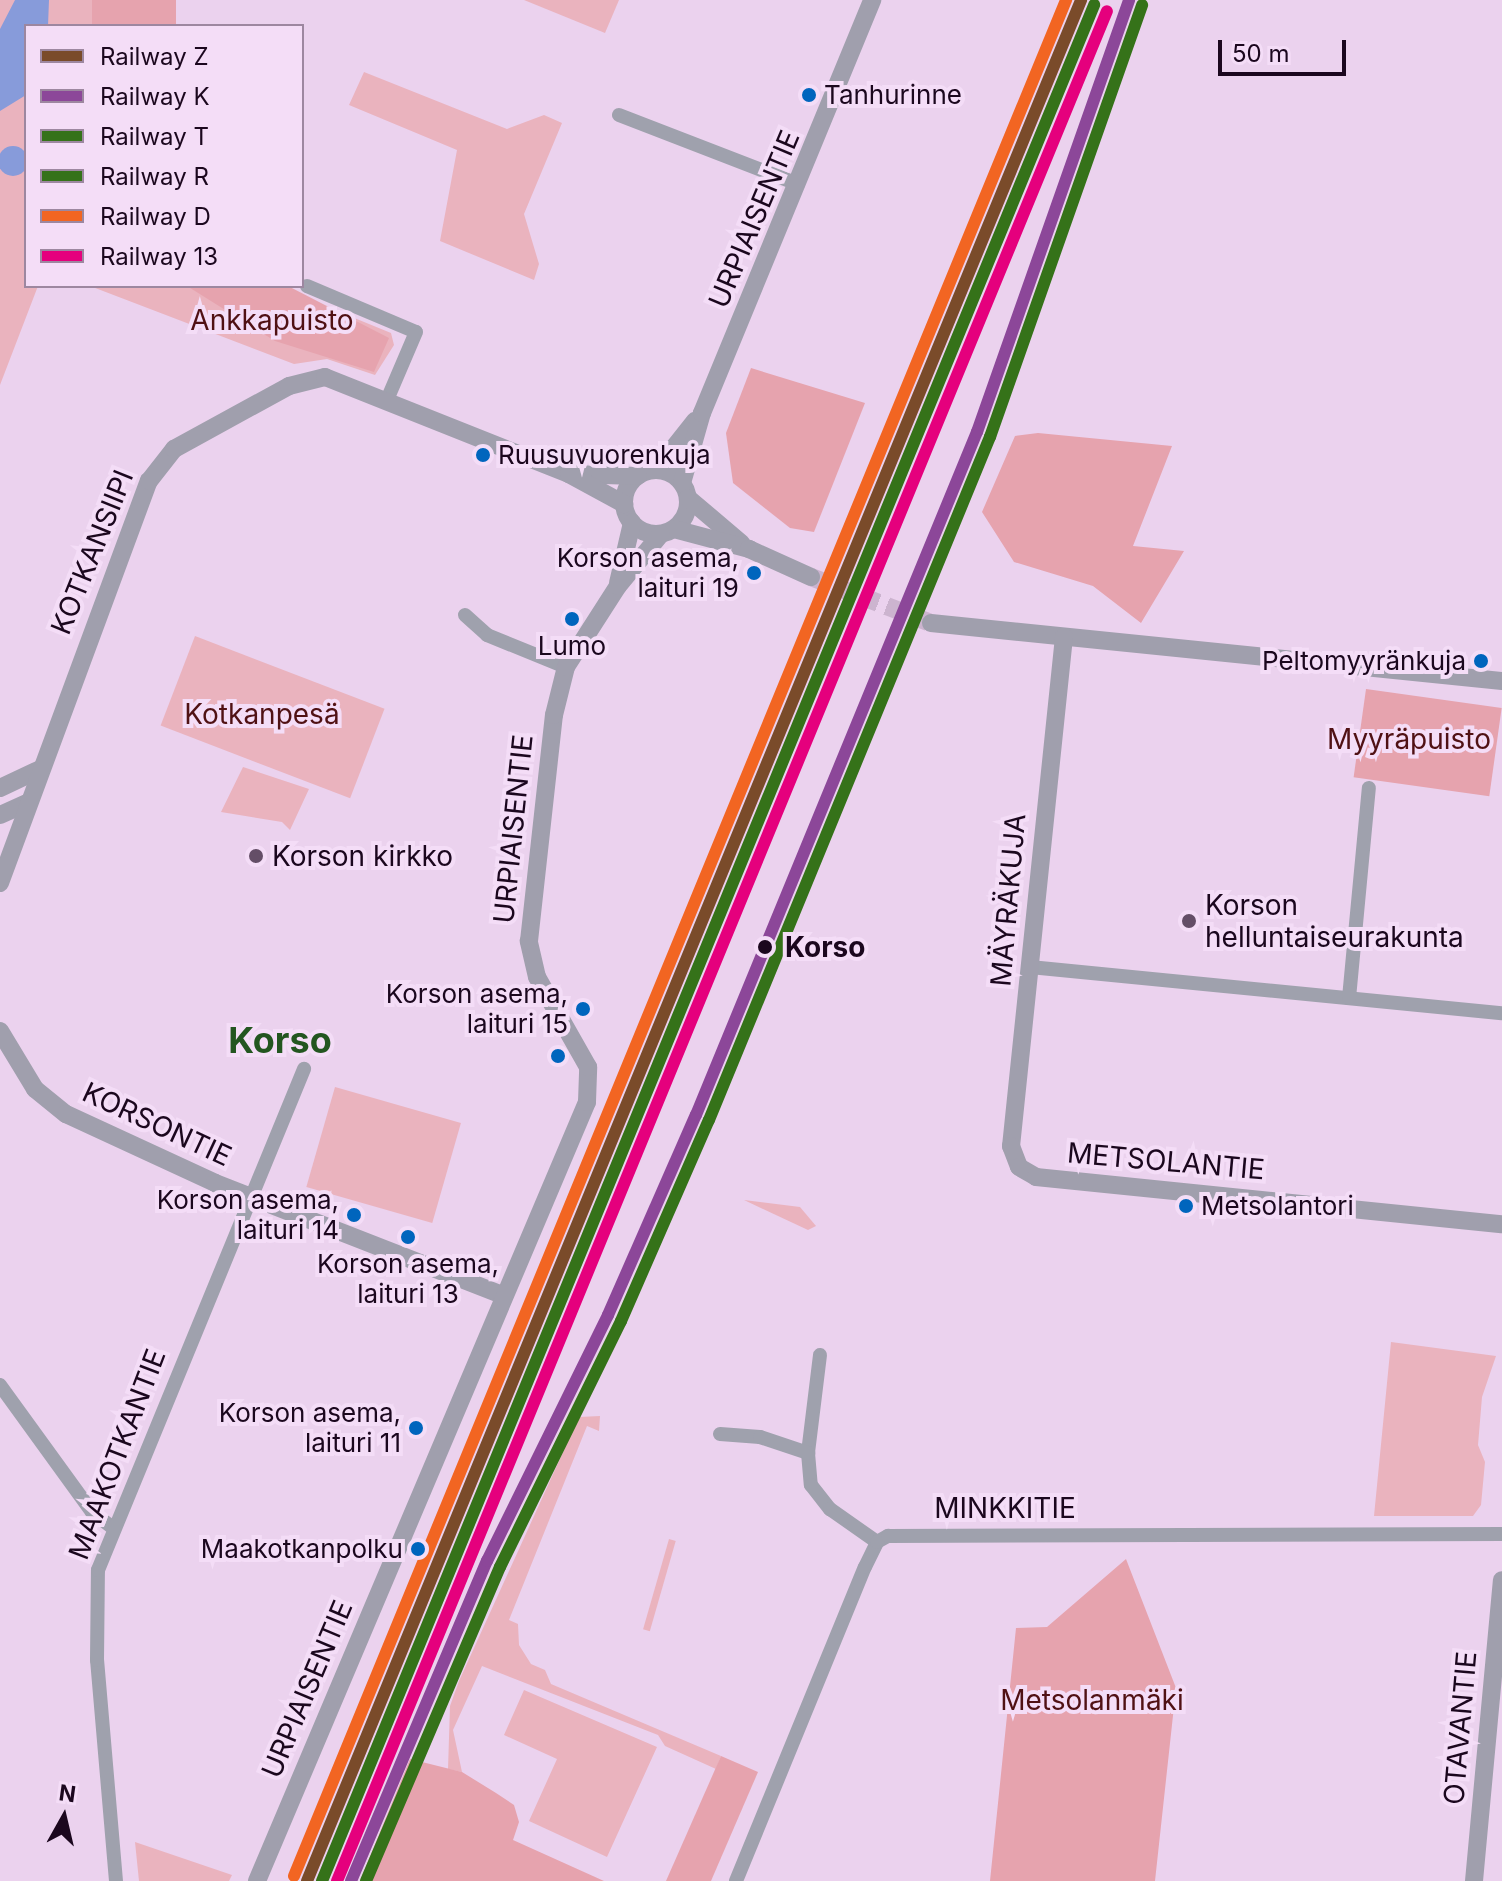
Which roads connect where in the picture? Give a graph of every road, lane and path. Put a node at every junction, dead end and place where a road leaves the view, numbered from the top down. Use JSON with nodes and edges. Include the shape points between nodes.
{"nodes":[{"id":1,"x":872,"y":0,"type":"edge"},
{"id":2,"x":619,"y":115,"type":"dead end"},
{"id":3,"x":798,"y":184,"type":"junction"},
{"id":4,"x":307,"y":286,"type":"dead end"},
{"id":5,"x":387,"y":400,"type":"junction"},
{"id":6,"x":702,"y":413,"type":"junction"},
{"id":7,"x":647,"y":473,"type":"junction"},
{"id":8,"x":569,"y":474,"type":"junction"},
{"id":9,"x":685,"y":491,"type":"junction"},
{"id":10,"x":624,"y":504,"type":"junction"},
{"id":11,"x":632,"y":523,"type":"junction"},
{"id":12,"x":668,"y":531,"type":"junction"},
{"id":13,"x":749,"y":549,"type":"junction"},
{"id":14,"x":811,"y":577,"type":"tunnel mouth"},
{"id":15,"x":618,"y":586,"type":"junction"},
{"id":16,"x":465,"y":615,"type":"dead end"},
{"id":17,"x":931,"y":623,"type":"tunnel mouth"},
{"id":18,"x":1064,"y":637,"type":"junction"},
{"id":19,"x":566,"y":667,"type":"junction"},
{"id":20,"x":1502,"y":681,"type":"edge"},
{"id":21,"x":38,"y":770,"type":"junction"},
{"id":22,"x":0,"y":788,"type":"edge"},
{"id":23,"x":1369,"y":788,"type":"dead end"},
{"id":24,"x":27,"y":803,"type":"junction"},
{"id":25,"x":0,"y":815,"type":"edge"},
{"id":26,"x":0,"y":883,"type":"edge"},
{"id":27,"x":1030,"y":967,"type":"junction"},
{"id":28,"x":1349,"y":998,"type":"junction"},
{"id":29,"x":1502,"y":1013,"type":"edge"},
{"id":30,"x":0,"y":1031,"type":"edge"},
{"id":31,"x":304,"y":1069,"type":"dead end"},
{"id":32,"x":1019,"y":1167,"type":"joint"},
{"id":33,"x":248,"y":1196,"type":"junction"},
{"id":34,"x":1502,"y":1224,"type":"edge"},
{"id":35,"x":502,"y":1295,"type":"junction"},
{"id":36,"x":820,"y":1355,"type":"dead end"},
{"id":37,"x":0,"y":1385,"type":"edge"},
{"id":38,"x":720,"y":1434,"type":"dead end"},
{"id":39,"x":808,"y":1453,"type":"junction"},
{"id":40,"x":112,"y":1527,"type":"junction"},
{"id":41,"x":1502,"y":1534,"type":"edge"},
{"id":42,"x":877,"y":1542,"type":"junction"},
{"id":43,"x":1502,"y":1580,"type":"edge"},
{"id":44,"x":256,"y":1880,"type":"edge"},
{"id":45,"x":116,"y":1881,"type":"edge"},
{"id":46,"x":736,"y":1881,"type":"edge"},
{"id":47,"x":1474,"y":1881,"type":"edge"}],
"edges":[{"from":1,"to":3,"type":"main road","name":"URPIAISENTIE"},
{"from":2,"to":3,"type":"street"},
{"from":3,"to":6,"type":"main road","name":"URPIAISENTIE"},
{"from":4,"to":5,"type":"street","via":[[416,332]]},
{"from":5,"to":8,"type":"main road","name":"KOTKANSIIPI"},
{"from":5,"to":21,"type":"main road","name":"KOTKANSIIPI","via":[[314,377],[158,463]]},
{"from":6,"to":7,"type":"main road","name":"URPIAISENTIE"},
{"from":6,"to":9,"type":"main road","name":"URPIAISENTIE"},
{"from":7,"to":8,"type":"main road","name":"KOTKANSIIPI"},
{"from":7,"to":9,"type":"main road"},
{"from":7,"to":10,"type":"main road","name":"URPIAISENTIE"},
{"from":8,"to":10,"type":"main road","name":"KOTKANSIIPI"},
{"from":9,"to":12,"type":"main road","name":"URPIAISENTIE"},
{"from":9,"to":13,"type":"main road"},
{"from":10,"to":11,"type":"main road"},
{"from":11,"to":12,"type":"main road"},
{"from":11,"to":15,"type":"main road","name":"URPIAISENTIE"},
{"from":12,"to":13,"type":"main road"},
{"from":12,"to":15,"type":"main road","name":"URPIAISENTIE"},
{"from":13,"to":14,"type":"main road"},
{"from":15,"to":19,"type":"main road","name":"URPIAISENTIE"},
{"from":16,"to":19,"type":"street","via":[[487,635]]},
{"from":17,"to":18,"type":"main road"},
{"from":18,"to":20,"type":"main road"},
{"from":18,"to":27,"type":"main road","name":"MÄYRÄKUJA"},
{"from":19,"to":35,"type":"main road","name":"URPIAISENTIE","via":[[552,730],[529,941],[537,977],[583,1054],[590,1084],[581,1121]]},
{"from":21,"to":22,"type":"main road"},
{"from":21,"to":24,"type":"main road","name":"KOTKANSIIPI"},
{"from":23,"to":28,"type":"street"},
{"from":24,"to":25,"type":"main road"},
{"from":24,"to":26,"type":"main road","name":"KOTKANSIIPI"},
{"from":27,"to":28,"type":"street"},
{"from":27,"to":32,"type":"main road","name":"MÄYRÄKUJA","via":[[1011,1146]]},
{"from":28,"to":29,"type":"street"},
{"from":30,"to":33,"type":"main road","name":"KORSONTIE","via":[[28,1080],[66,1114]]},
{"from":31,"to":33,"type":"street","name":"MAAKOTKANTIE"},
{"from":32,"to":34,"type":"main road","name":"METSOLANTIE","via":[[1036,1177]]},
{"from":33,"to":35,"type":"main road","name":"KORSONTIE"},
{"from":33,"to":40,"type":"street","name":"MAAKOTKANTIE"},
{"from":35,"to":44,"type":"main road","name":"URPIAISENTIE"},
{"from":36,"to":39,"type":"street"},
{"from":37,"to":40,"type":"street","via":[[84,1502]]},
{"from":38,"to":39,"type":"street","via":[[760,1437]]},
{"from":39,"to":42,"type":"street","via":[[811,1485],[830,1509]]},
{"from":40,"to":45,"type":"street","name":"MAAKOTKANTIE","via":[[95,1585]]},
{"from":41,"to":42,"type":"street","name":"MINKKITIE","via":[[901,1534]]},
{"from":42,"to":46,"type":"street"},
{"from":43,"to":47,"type":"main road","name":"OTAVANTIE"}]}
